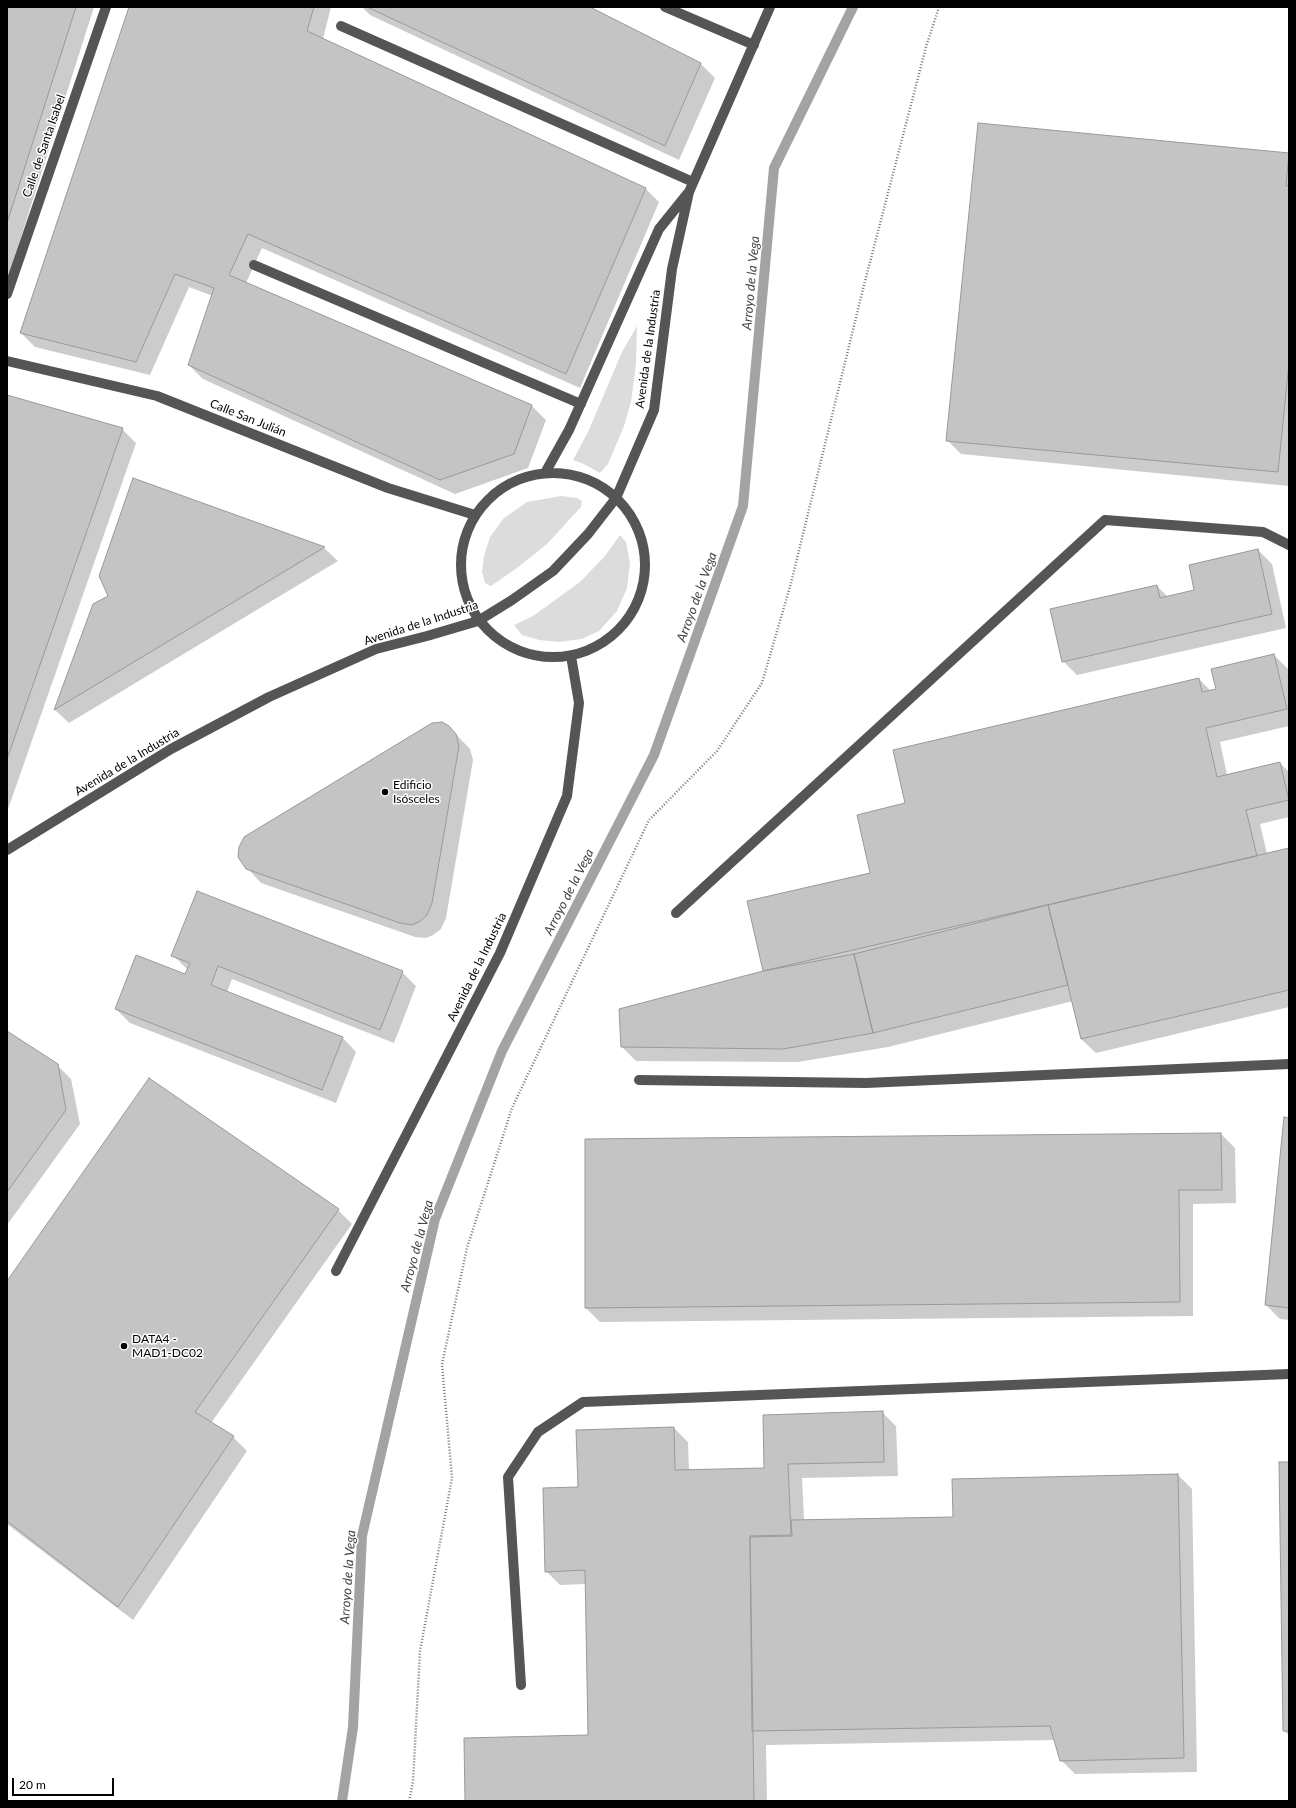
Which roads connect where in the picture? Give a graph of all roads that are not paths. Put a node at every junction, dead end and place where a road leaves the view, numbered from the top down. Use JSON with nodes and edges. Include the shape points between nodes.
{"nodes":[{"id":1,"x":106,"y":7,"type":"edge"},
{"id":2,"x":664,"y":7,"type":"edge"},
{"id":3,"x":770,"y":7,"type":"edge"},
{"id":4,"x":341,"y":26,"type":"dead end"},
{"id":5,"x":754,"y":45,"type":"junction"},
{"id":6,"x":691,"y":187,"type":"junction"},
{"id":7,"x":254,"y":265,"type":"dead end"},
{"id":8,"x":7,"y":294,"type":"edge"},
{"id":9,"x":7,"y":361,"type":"edge"},
{"id":10,"x":581,"y":404,"type":"junction"},
{"id":11,"x":545,"y":473,"type":"junction"},
{"id":12,"x":616,"y":498,"type":"junction"},
{"id":13,"x":475,"y":515,"type":"junction"},
{"id":14,"x":1289,"y":545,"type":"edge"},
{"id":15,"x":478,"y":621,"type":"junction"},
{"id":16,"x":571,"y":656,"type":"junction"},
{"id":17,"x":7,"y":850,"type":"edge"},
{"id":18,"x":676,"y":913,"type":"dead end"},
{"id":19,"x":1289,"y":1064,"type":"edge"},
{"id":20,"x":639,"y":1080,"type":"dead end"},
{"id":21,"x":336,"y":1271,"type":"dead end"},
{"id":22,"x":1289,"y":1374,"type":"edge"},
{"id":23,"x":521,"y":1685,"type":"dead end"}],
"edges":[{"from":1,"to":8,"type":"street","name":"Calle de Santa Isabel"},
{"from":2,"to":5,"type":"street"},
{"from":3,"to":5,"type":"street","name":"Avenida de la Industria"},
{"from":4,"to":6,"type":"street"},
{"from":5,"to":6,"type":"street","name":"Avenida de la Industria"},
{"from":6,"to":10,"type":"street","via":[[659,229]]},
{"from":6,"to":12,"type":"street","name":"Avenida de la Industria","via":[[672,269],[654,410]]},
{"from":7,"to":10,"type":"street"},
{"from":9,"to":13,"type":"street","name":"Calle San Julián","via":[[157,396],[388,488]]},
{"from":10,"to":11,"type":"street"},
{"from":11,"to":12,"type":"street","via":[[571,474],[595,483]]},
{"from":11,"to":13,"type":"street","via":[[518,480],[494,494]]},
{"from":12,"to":15,"type":"street","name":"Avenida de la Industria","via":[[588,534],[552,571]]},
{"from":12,"to":16,"type":"street","via":[[634,521],[644,548],[645,577],[636,604],[621,628],[598,646]]},
{"from":13,"to":15,"type":"street","via":[[463,540],[460,568],[465,596]]},
{"from":14,"to":18,"type":"street","via":[[1264,532],[1105,520]]},
{"from":15,"to":16,"type":"street","via":[[496,640],[519,652],[545,658]]},
{"from":15,"to":17,"type":"street","name":"Avenida de la Industria","via":[[376,649],[269,697],[171,749]]},
{"from":16,"to":21,"type":"street","name":"Avenida de la Industria","via":[[579,703],[567,796],[500,953]]},
{"from":19,"to":20,"type":"street","via":[[866,1083]]},
{"from":22,"to":23,"type":"street","via":[[583,1402],[538,1432],[508,1477]]}]}
